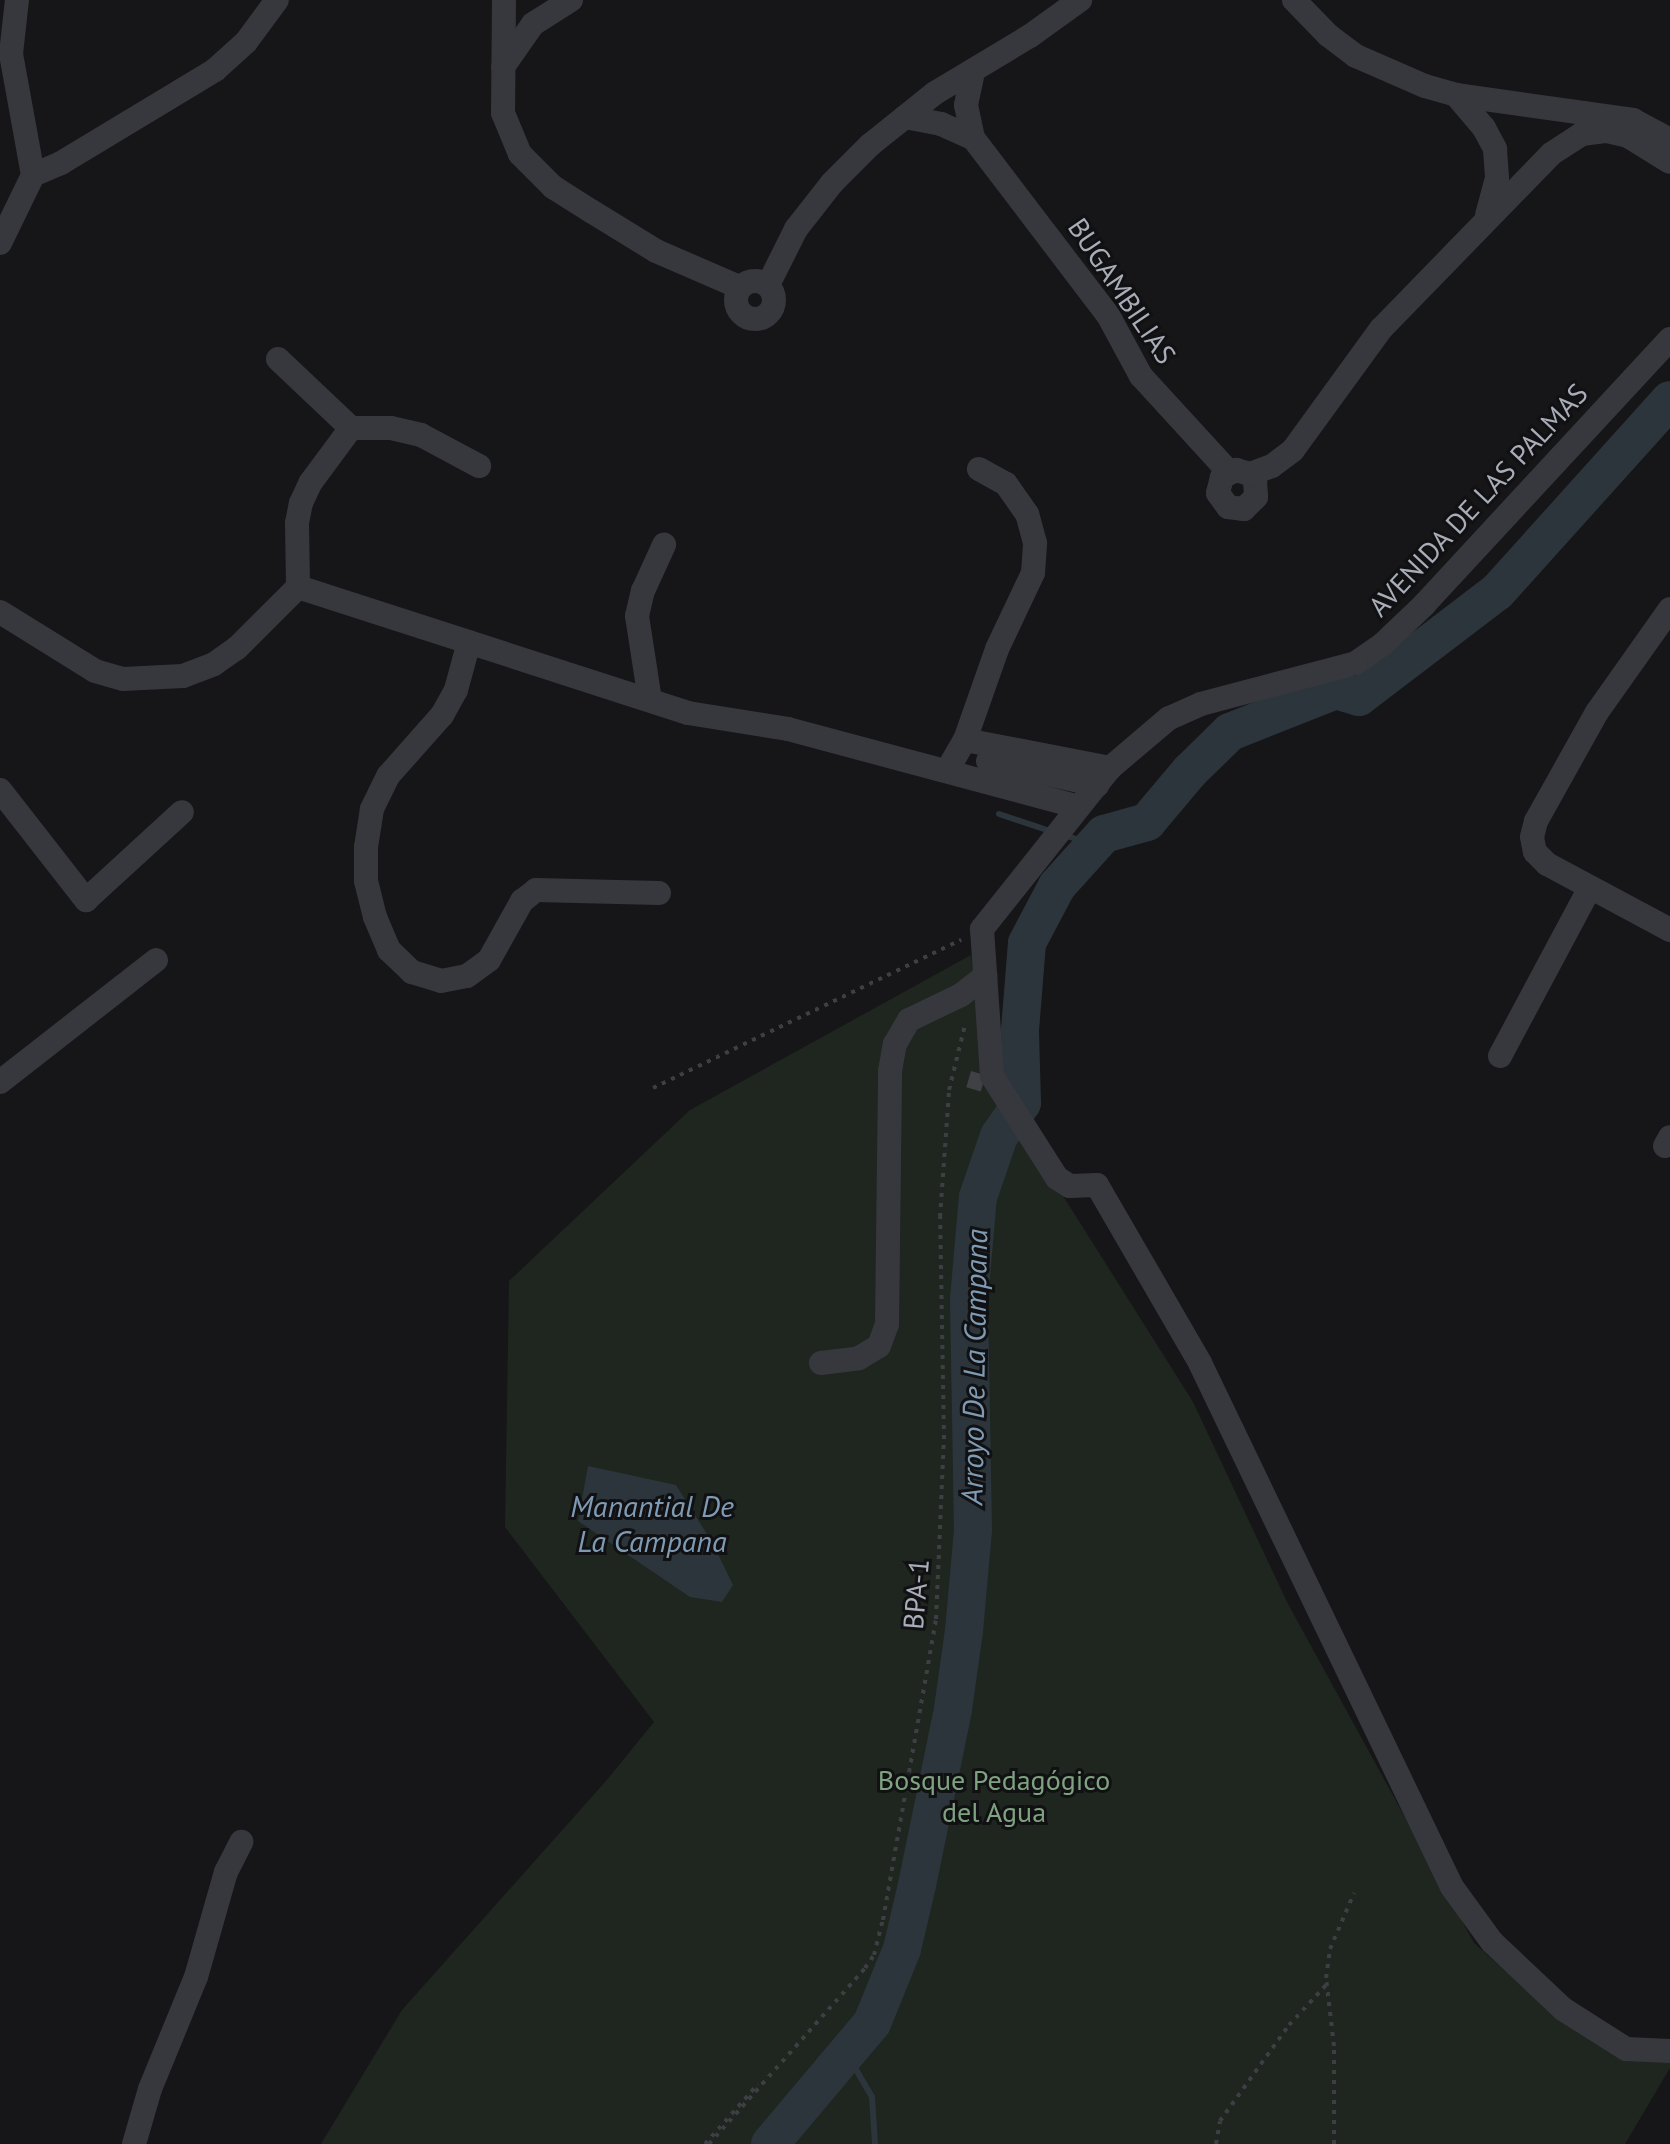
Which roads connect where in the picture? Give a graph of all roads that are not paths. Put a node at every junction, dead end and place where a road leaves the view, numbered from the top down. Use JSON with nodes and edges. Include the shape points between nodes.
{"nodes":[{"id":1,"x":17,"y":0,"type":"edge"},
{"id":2,"x":277,"y":0,"type":"edge"},
{"id":3,"x":504,"y":0,"type":"edge"},
{"id":4,"x":571,"y":0,"type":"edge"},
{"id":5,"x":1080,"y":0,"type":"edge"},
{"id":6,"x":1294,"y":0,"type":"edge"},
{"id":7,"x":502,"y":69,"type":"junction"},
{"id":8,"x":973,"y":72,"type":"junction"},
{"id":9,"x":1456,"y":95,"type":"junction"},
{"id":10,"x":905,"y":117,"type":"junction"},
{"id":11,"x":973,"y":138,"type":"junction"},
{"id":12,"x":1670,"y":140,"type":"edge"},
{"id":13,"x":1670,"y":162,"type":"edge"},
{"id":14,"x":33,"y":175,"type":"junction"},
{"id":15,"x":1485,"y":221,"type":"junction"},
{"id":16,"x":0,"y":243,"type":"edge"},
{"id":17,"x":768,"y":285,"type":"junction"},
{"id":18,"x":739,"y":287,"type":"junction"},
{"id":19,"x":1670,"y":339,"type":"edge"},
{"id":20,"x":278,"y":359,"type":"dead end"},
{"id":21,"x":351,"y":428,"type":"junction"},
{"id":22,"x":479,"y":466,"type":"dead end"},
{"id":23,"x":979,"y":469,"type":"dead end"},
{"id":24,"x":664,"y":545,"type":"dead end"},
{"id":25,"x":298,"y":587,"type":"junction"},
{"id":26,"x":1670,"y":609,"type":"edge"},
{"id":27,"x":0,"y":612,"type":"edge"},
{"id":28,"x":469,"y":642,"type":"junction"},
{"id":29,"x":650,"y":700,"type":"junction"},
{"id":30,"x":957,"y":755,"type":"junction"},
{"id":31,"x":1103,"y":776,"type":"junction"},
{"id":32,"x":0,"y":790,"type":"edge"},
{"id":33,"x":182,"y":812,"type":"dead end"},
{"id":34,"x":1073,"y":814,"type":"junction"},
{"id":35,"x":1589,"y":889,"type":"junction"},
{"id":36,"x":659,"y":893,"type":"dead end"},
{"id":37,"x":1670,"y":930,"type":"edge"},
{"id":38,"x":156,"y":960,"type":"dead end"},
{"id":39,"x":977,"y":982,"type":"junction"},
{"id":40,"x":1500,"y":1056,"type":"dead end"},
{"id":41,"x":0,"y":1082,"type":"edge"},
{"id":42,"x":821,"y":1363,"type":"dead end"},
{"id":43,"x":241,"y":1842,"type":"dead end"},
{"id":44,"x":1670,"y":2051,"type":"edge"},
{"id":45,"x":134,"y":2144,"type":"edge"}],
"edges":[{"from":1,"to":14,"type":"street","via":[[11,54]]},
{"from":2,"to":14,"type":"street","via":[[246,42],[215,70]]},
{"from":3,"to":7,"type":"street"},
{"from":4,"to":7,"type":"street","via":[[533,24]]},
{"from":5,"to":8,"type":"street"},
{"from":6,"to":9,"type":"street","via":[[1356,56]]},
{"from":7,"to":18,"type":"street","via":[[503,113],[511,135],[520,154],[553,187],[656,251]]},
{"from":8,"to":10,"type":"street"},
{"from":8,"to":11,"type":"street","name":"BUGAMBILIAS","via":[[966,105]]},
{"from":9,"to":12,"type":"street","via":[[1633,120]]},
{"from":9,"to":15,"type":"street","via":[[1495,149],[1497,178]]},
{"from":10,"to":11,"type":"street"},
{"from":10,"to":17,"type":"street","via":[[832,183],[796,229]]},
{"from":11,"to":15,"type":"street","name":"BUGAMBILIAS","via":[[1108,315],[1141,376],[1240,473],[1272,466],[1293,450],[1381,329]]},
{"from":13,"to":15,"type":"street","via":[[1628,136],[1607,131],[1582,134],[1551,154]]},
{"from":14,"to":16,"type":"street"},
{"from":17,"to":18,"type":"street","via":[[753,280]]},
{"from":17,"to":18,"type":"street","via":[[774,300],[760,318],[738,311]]},
{"from":19,"to":31,"type":"street","name":"AVENIDA DE LAS PALMAS","via":[[1383,644],[1356,663],[1201,704],[1169,718]]},
{"from":20,"to":21,"type":"street"},
{"from":21,"to":22,"type":"street","via":[[421,435]]},
{"from":21,"to":25,"type":"street","via":[[301,503]]},
{"from":23,"to":30,"type":"street","via":[[1006,484],[1027,514],[1035,543],[1033,573]]},
{"from":24,"to":29,"type":"street","via":[[637,616]]},
{"from":25,"to":27,"type":"street","via":[[237,648],[183,676],[123,679],[95,671]]},
{"from":25,"to":28,"type":"street"},
{"from":26,"to":35,"type":"street","via":[[1597,712],[1532,837],[1535,852],[1547,864]]},
{"from":28,"to":29,"type":"street"},
{"from":28,"to":36,"type":"street","via":[[456,690],[442,715],[388,776],[372,809],[366,881],[389,950],[412,972],[441,981],[467,976],[489,960],[522,901],[536,890]]},
{"from":29,"to":30,"type":"street","via":[[688,713]]},
{"from":30,"to":31,"type":"street"},
{"from":30,"to":34,"type":"street"},
{"from":31,"to":34,"type":"street","name":"AVENIDA DE LAS PALMAS"},
{"from":32,"to":33,"type":"street","via":[[86,900]]},
{"from":34,"to":39,"type":"street","name":"AVENIDA DE LAS PALMAS","via":[[982,929]]},
{"from":35,"to":37,"type":"street"},
{"from":35,"to":40,"type":"street"},
{"from":38,"to":41,"type":"street"},
{"from":39,"to":42,"type":"street","via":[[909,1020],[895,1044],[890,1071],[887,1324],[879,1346],[859,1358]]},
{"from":39,"to":44,"type":"street","via":[[992,1076],[1057,1178],[1070,1186],[1097,1185],[1200,1363],[1452,1887],[1492,1942],[1563,2009],[1626,2049]]},
{"from":43,"to":45,"type":"street","via":[[226,1872],[196,1977],[150,2089]]}]}
